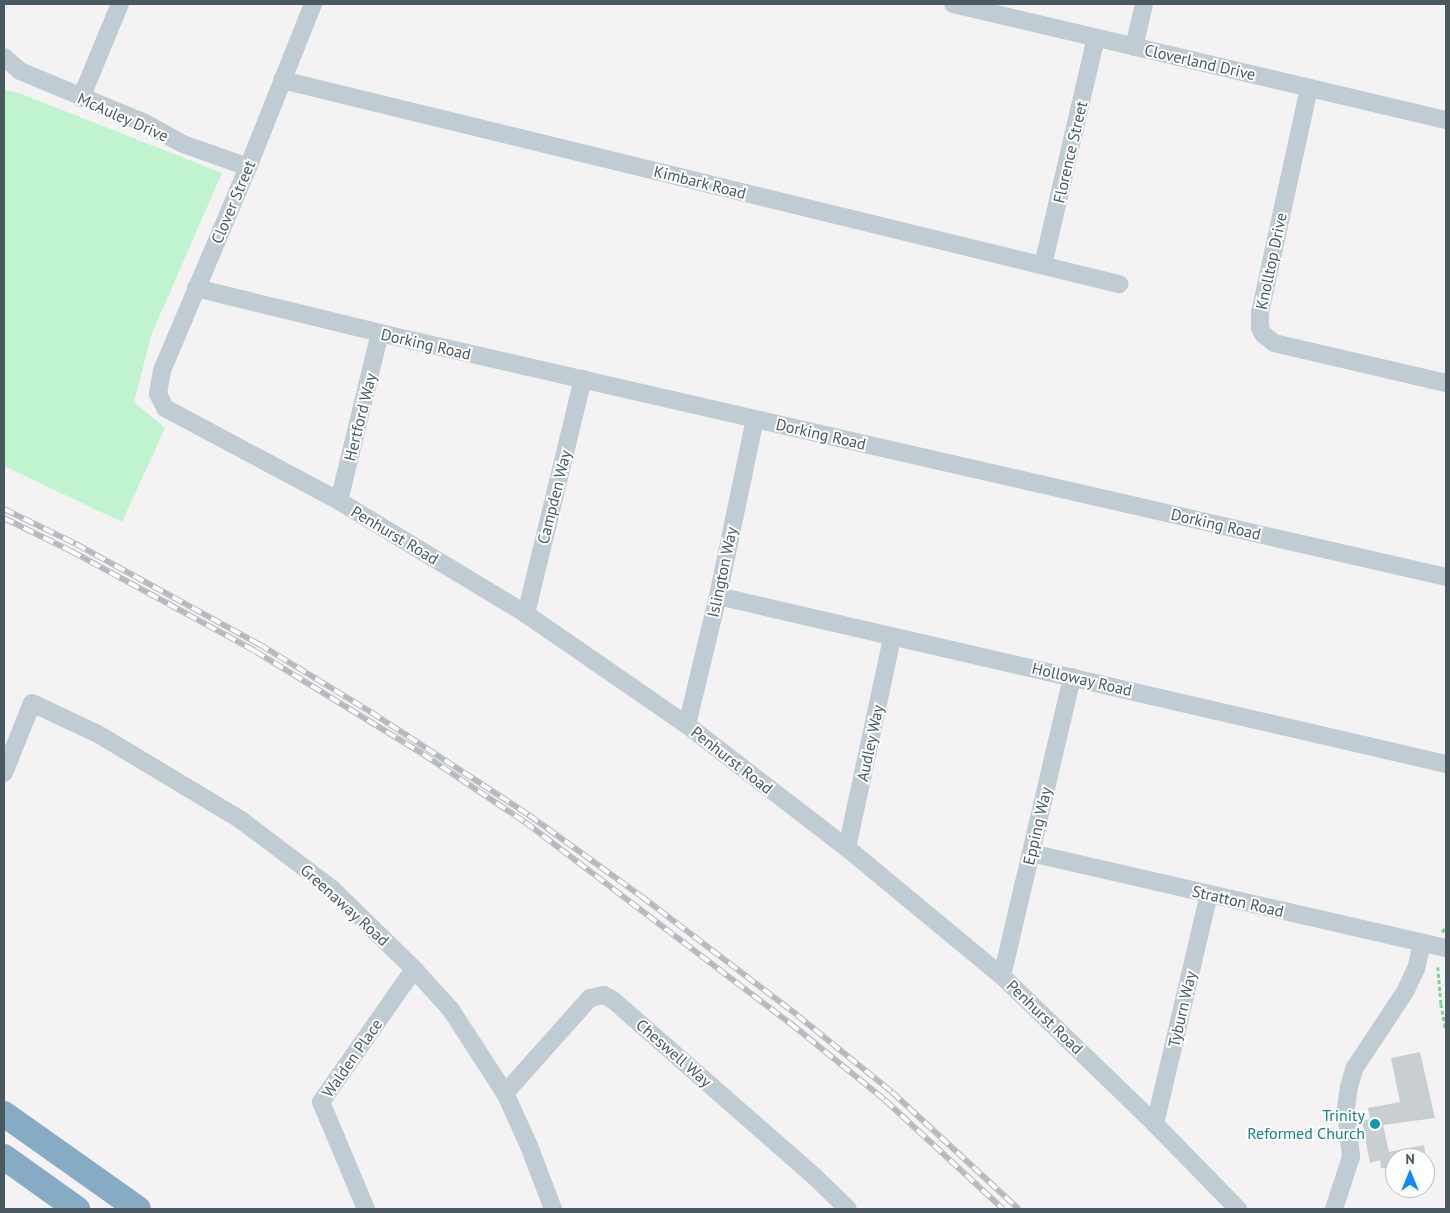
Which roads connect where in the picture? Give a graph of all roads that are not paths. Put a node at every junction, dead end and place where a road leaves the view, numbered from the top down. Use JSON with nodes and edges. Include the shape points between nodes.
{"nodes":[{"id":1,"x":120,"y":4,"type":"edge"},
{"id":2,"x":313,"y":4,"type":"edge"},
{"id":3,"x":953,"y":4,"type":"edge"},
{"id":4,"x":1144,"y":4,"type":"edge"},
{"id":5,"x":1096,"y":38,"type":"junction"},
{"id":6,"x":1134,"y":47,"type":"junction"},
{"id":7,"x":4,"y":57,"type":"edge"},
{"id":8,"x":282,"y":80,"type":"junction"},
{"id":9,"x":1309,"y":88,"type":"junction"},
{"id":10,"x":81,"y":98,"type":"junction"},
{"id":11,"x":1446,"y":120,"type":"edge"},
{"id":12,"x":248,"y":167,"type":"junction"},
{"id":13,"x":1044,"y":265,"type":"junction"},
{"id":14,"x":1119,"y":284,"type":"dead end"},
{"id":15,"x":196,"y":288,"type":"junction"},
{"id":16,"x":380,"y":334,"type":"junction"},
{"id":17,"x":583,"y":379,"type":"junction"},
{"id":18,"x":1446,"y":383,"type":"edge"},
{"id":19,"x":160,"y":400,"type":"joint"},
{"id":20,"x":755,"y":419,"type":"junction"},
{"id":21,"x":339,"y":501,"type":"junction"},
{"id":22,"x":1446,"y":577,"type":"edge"},
{"id":23,"x":718,"y":596,"type":"junction"},
{"id":24,"x":526,"y":614,"type":"junction"},
{"id":25,"x":892,"y":638,"type":"junction"},
{"id":26,"x":1072,"y":677,"type":"junction"},
{"id":27,"x":687,"y":724,"type":"junction"},
{"id":28,"x":1446,"y":764,"type":"edge"},
{"id":29,"x":4,"y":773,"type":"edge"},
{"id":30,"x":847,"y":848,"type":"junction"},
{"id":31,"x":1031,"y":853,"type":"junction"},
{"id":32,"x":1209,"y":894,"type":"junction"},
{"id":33,"x":1444,"y":940,"type":"edge"},
{"id":34,"x":1422,"y":943,"type":"junction"},
{"id":35,"x":414,"y":969,"type":"junction"},
{"id":36,"x":1002,"y":976,"type":"junction"},
{"id":37,"x":505,"y":1094,"type":"junction"},
{"id":38,"x":4,"y":1114,"type":"edge"},
{"id":39,"x":1155,"y":1124,"type":"junction"},
{"id":40,"x":36,"y":1137,"type":"junction"},
{"id":41,"x":4,"y":1158,"type":"edge"},
{"id":42,"x":4,"y":1164,"type":"edge"},
{"id":43,"x":54,"y":1209,"type":"edge"},
{"id":44,"x":77,"y":1209,"type":"edge"},
{"id":45,"x":138,"y":1209,"type":"edge"},
{"id":46,"x":155,"y":1209,"type":"edge"},
{"id":47,"x":366,"y":1209,"type":"edge"},
{"id":48,"x":553,"y":1209,"type":"edge"},
{"id":49,"x":848,"y":1209,"type":"edge"},
{"id":50,"x":1238,"y":1209,"type":"edge"},
{"id":51,"x":1334,"y":1209,"type":"edge"}],
"edges":[{"from":1,"to":10,"type":"street"},
{"from":2,"to":8,"type":"street","name":"Clover Street"},
{"from":3,"to":5,"type":"street","name":"Cloverland Drive"},
{"from":4,"to":6,"type":"street"},
{"from":5,"to":6,"type":"street","name":"Cloverland Drive"},
{"from":5,"to":13,"type":"street","name":"Florence Street"},
{"from":6,"to":9,"type":"street","name":"Cloverland Drive"},
{"from":7,"to":10,"type":"street","name":"McAuley Drive","via":[[20,71]]},
{"from":8,"to":12,"type":"street","name":"Clover Street"},
{"from":8,"to":13,"type":"street","name":"Kimbark Road"},
{"from":9,"to":11,"type":"street","name":"Cloverland Drive"},
{"from":9,"to":18,"type":"street","name":"Knolltop Drive","via":[[1260,312],[1260,328],[1274,343]]},
{"from":10,"to":12,"type":"street","name":"McAuley Drive","via":[[145,123],[183,144]]},
{"from":12,"to":15,"type":"street","name":"Clover Street"},
{"from":13,"to":14,"type":"street","name":"Kimbark Road"},
{"from":15,"to":16,"type":"street","name":"Dorking Road"},
{"from":15,"to":19,"type":"street","name":"Clover Street","via":[[162,371],[158,384]]},
{"from":16,"to":17,"type":"street","name":"Dorking Road"},
{"from":16,"to":21,"type":"street","name":"Hertford Way"},
{"from":17,"to":20,"type":"street","name":"Dorking Road"},
{"from":17,"to":24,"type":"street","name":"Campden Way"},
{"from":19,"to":21,"type":"street","name":"Penhurst Road","via":[[174,414]]},
{"from":20,"to":22,"type":"street","name":"Dorking Road"},
{"from":20,"to":23,"type":"street","name":"Islington Way"},
{"from":21,"to":24,"type":"street","name":"Penhurst Road"},
{"from":23,"to":25,"type":"street","name":"Holloway Road"},
{"from":23,"to":27,"type":"street","name":"Islington Way"},
{"from":24,"to":27,"type":"street","name":"Penhurst Road"},
{"from":25,"to":26,"type":"street","name":"Holloway Road"},
{"from":25,"to":30,"type":"street","name":"Audley Way"},
{"from":26,"to":28,"type":"street","name":"Holloway Road"},
{"from":26,"to":31,"type":"street","name":"Epping Way"},
{"from":27,"to":30,"type":"street","name":"Penhurst Road"},
{"from":29,"to":35,"type":"street","name":"Greenaway Road","via":[[32,703],[98,734],[241,820],[331,888]]},
{"from":30,"to":36,"type":"street","name":"Penhurst Road"},
{"from":31,"to":32,"type":"street","name":"Stratton Road"},
{"from":31,"to":36,"type":"street","name":"Epping Way"},
{"from":32,"to":34,"type":"street","name":"Stratton Road"},
{"from":32,"to":39,"type":"street","name":"Tyburn Way"},
{"from":33,"to":34,"type":"street","name":"Stratton Road"},
{"from":34,"to":51,"type":"street","via":[[1416,969],[1406,990],[1353,1072],[1346,1108],[1351,1157]]},
{"from":35,"to":37,"type":"street","name":"Greenaway Road","via":[[451,1010]]},
{"from":35,"to":47,"type":"street","name":"Walden Place","via":[[321,1102]]},
{"from":36,"to":39,"type":"street","name":"Penhurst Road"},
{"from":37,"to":48,"type":"street","name":"Greenaway Road"},
{"from":37,"to":49,"type":"street","name":"Cheswell Way","via":[[590,998],[604,994]]},
{"from":38,"to":40,"type":"highway"},
{"from":39,"to":50,"type":"street","name":"Penhurst Road"},
{"from":40,"to":45,"type":"highway"},
{"from":40,"to":46,"type":"highway"},
{"from":41,"to":44,"type":"highway"},
{"from":42,"to":43,"type":"highway"}]}
